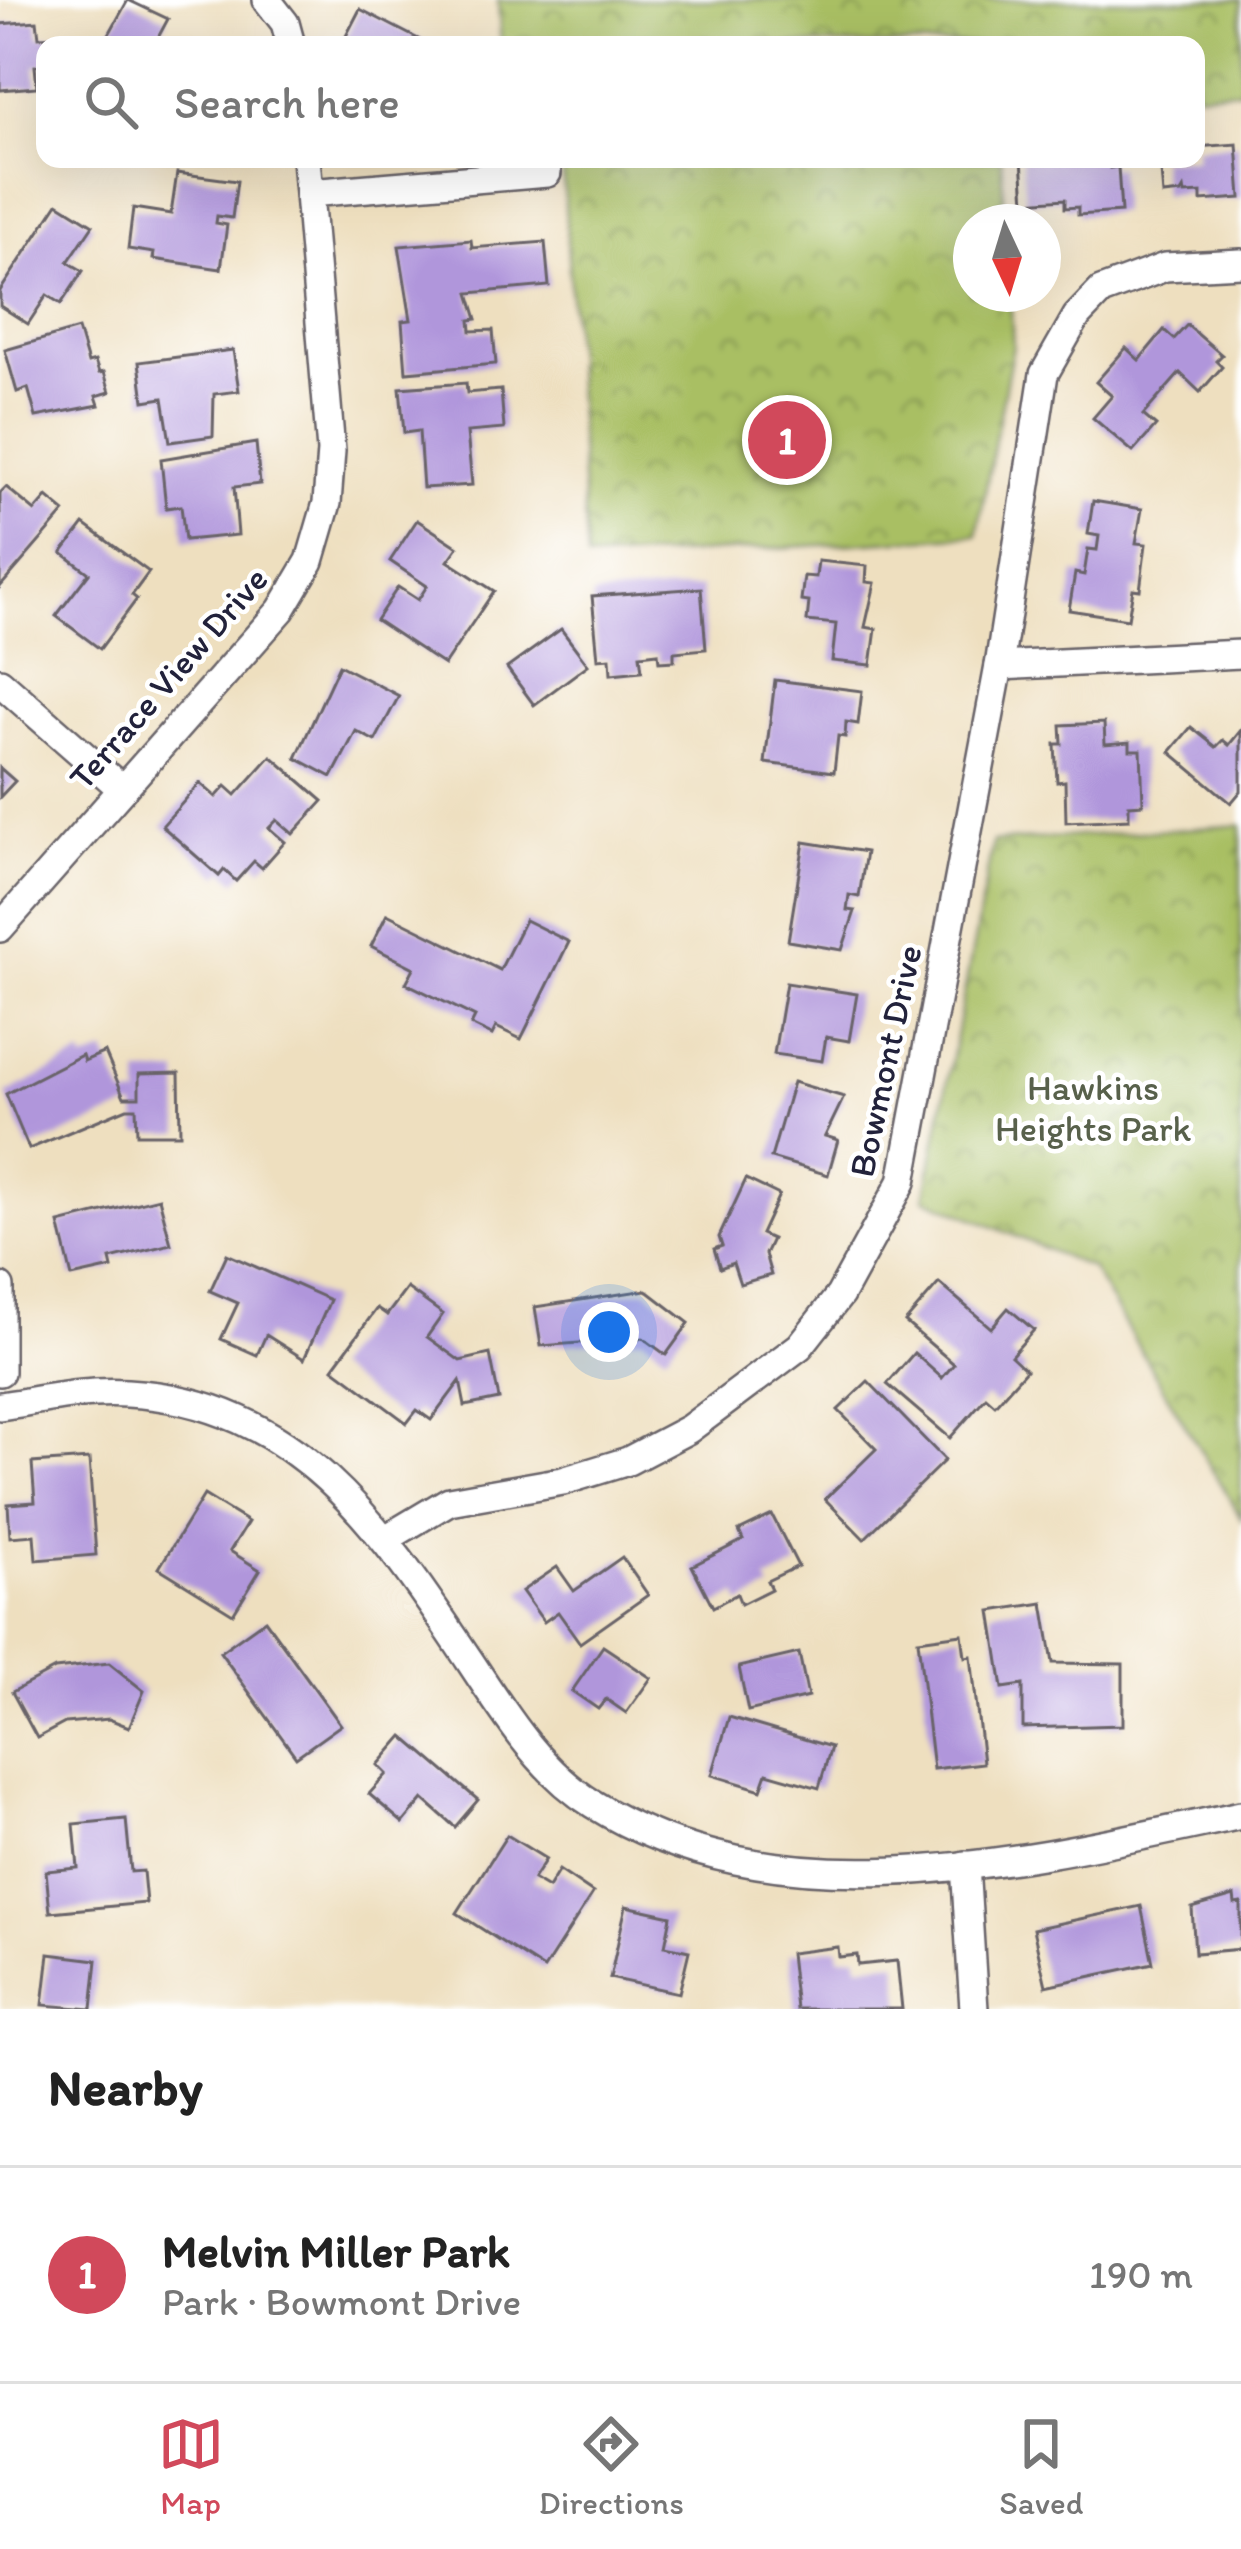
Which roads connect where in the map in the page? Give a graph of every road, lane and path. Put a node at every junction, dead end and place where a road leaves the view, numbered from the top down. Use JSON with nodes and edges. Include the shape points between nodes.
{"nodes":[{"id":1,"x":267,"y":0,"type":"edge"},
{"id":2,"x":289,"y":36,"type":"edge"},
{"id":3,"x":307,"y":168,"type":"edge"},
{"id":4,"x":547,"y":173,"type":"dead end"},
{"id":5,"x":309,"y":193,"type":"junction"},
{"id":6,"x":1241,"y":262,"type":"edge"},
{"id":7,"x":1241,"y":654,"type":"edge"},
{"id":8,"x":999,"y":666,"type":"junction"},
{"id":9,"x":0,"y":682,"type":"edge"},
{"id":10,"x":121,"y":788,"type":"junction"},
{"id":11,"x":0,"y":928,"type":"edge"},
{"id":12,"x":0,"y":1287,"type":"edge"},
{"id":13,"x":0,"y":1372,"type":"edge"},
{"id":14,"x":0,"y":1406,"type":"edge"},
{"id":15,"x":387,"y":1538,"type":"junction"},
{"id":16,"x":1241,"y":1815,"type":"edge"},
{"id":17,"x":964,"y":1864,"type":"junction"},
{"id":18,"x":974,"y":2009,"type":"edge"}],
"edges":[{"from":1,"to":2,"type":"street"},
{"from":3,"to":5,"type":"street","name":"Terrace View Drive"},
{"from":4,"to":5,"type":"street"},
{"from":5,"to":10,"type":"street","name":"Terrace View Drive","via":[[331,451],[310,561],[281,610]]},
{"from":6,"to":8,"type":"street","name":"Bowmont Drive","via":[[1166,267],[1101,291],[1056,346],[1044,374]]},
{"from":7,"to":8,"type":"street"},
{"from":8,"to":15,"type":"street","name":"Bowmont Drive","via":[[902,1182],[839,1294],[800,1346],[689,1429],[628,1461],[562,1481],[449,1501]]},
{"from":9,"to":10,"type":"street"},
{"from":10,"to":11,"type":"street","name":"Terrace View Drive"},
{"from":12,"to":13,"type":"street"},
{"from":14,"to":15,"type":"street","via":[[125,1392],[200,1403],[253,1423],[307,1460]]},
{"from":15,"to":17,"type":"street","via":[[521,1737],[591,1803],[689,1848],[766,1864]]},
{"from":16,"to":17,"type":"street"},
{"from":17,"to":18,"type":"street"}]}
